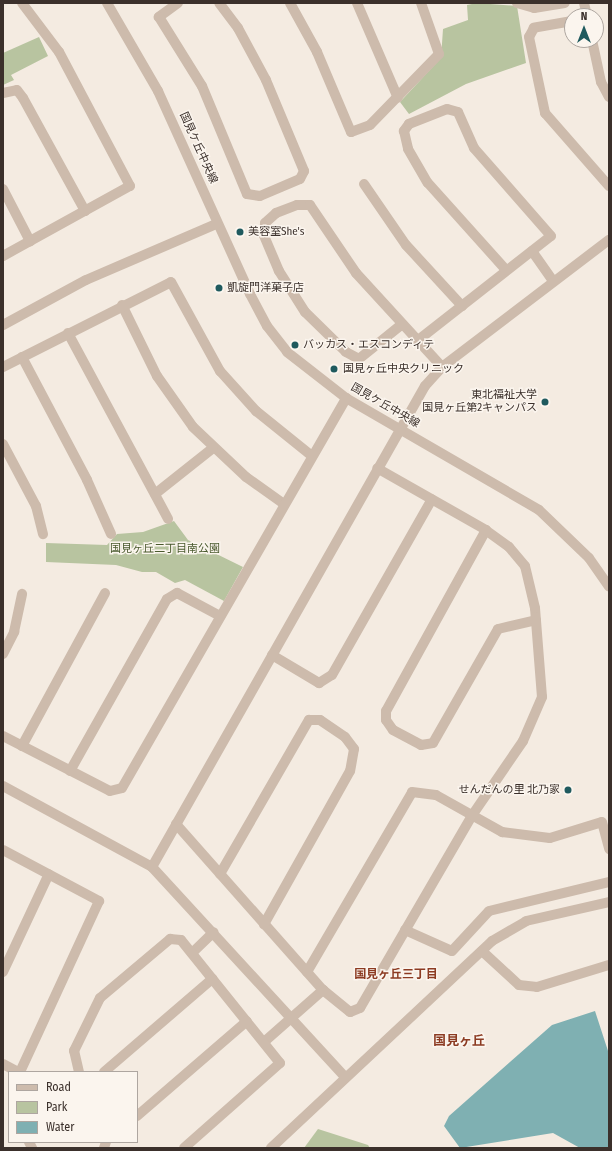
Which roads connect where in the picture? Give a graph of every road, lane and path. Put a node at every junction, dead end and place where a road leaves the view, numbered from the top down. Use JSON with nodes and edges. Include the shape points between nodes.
{"nodes":[{"id":1,"x":22,"y":3,"type":"edge"},
{"id":2,"x":178,"y":3,"type":"edge"},
{"id":3,"x":219,"y":3,"type":"edge"},
{"id":4,"x":290,"y":3,"type":"edge"},
{"id":5,"x":357,"y":3,"type":"edge"},
{"id":6,"x":421,"y":3,"type":"edge"},
{"id":7,"x":517,"y":3,"type":"edge"},
{"id":8,"x":565,"y":3,"type":"edge"},
{"id":9,"x":111,"y":4,"type":"edge"},
{"id":10,"x":564,"y":23,"type":"edge"},
{"id":11,"x":595,"y":48,"type":"edge"},
{"id":12,"x":605,"y":80,"type":"edge"},
{"id":13,"x":3,"y":93,"type":"edge"},
{"id":14,"x":609,"y":97,"type":"edge"},
{"id":15,"x":398,"y":98,"type":"junction"},
{"id":16,"x":364,"y":184,"type":"dead end"},
{"id":17,"x":609,"y":186,"type":"edge"},
{"id":18,"x":3,"y":189,"type":"edge"},
{"id":19,"x":85,"y":212,"type":"junction"},
{"id":20,"x":216,"y":224,"type":"junction"},
{"id":21,"x":609,"y":240,"type":"edge"},
{"id":22,"x":30,"y":241,"type":"junction"},
{"id":23,"x":532,"y":251,"type":"junction"},
{"id":24,"x":3,"y":256,"type":"edge"},
{"id":25,"x":506,"y":270,"type":"junction"},
{"id":26,"x":552,"y":280,"type":"junction"},
{"id":27,"x":122,"y":305,"type":"junction"},
{"id":28,"x":462,"y":306,"type":"junction"},
{"id":29,"x":3,"y":325,"type":"edge"},
{"id":30,"x":401,"y":325,"type":"junction"},
{"id":31,"x":68,"y":333,"type":"junction"},
{"id":32,"x":417,"y":341,"type":"junction"},
{"id":33,"x":22,"y":357,"type":"junction"},
{"id":34,"x":3,"y":367,"type":"edge"},
{"id":35,"x":442,"y":367,"type":"junction"},
{"id":36,"x":346,"y":398,"type":"junction"},
{"id":37,"x":399,"y":428,"type":"junction"},
{"id":38,"x":3,"y":444,"type":"edge"},
{"id":39,"x":214,"y":448,"type":"junction"},
{"id":40,"x":312,"y":456,"type":"junction"},
{"id":41,"x":377,"y":468,"type":"junction"},
{"id":42,"x":154,"y":494,"type":"junction"},
{"id":43,"x":432,"y":499,"type":"junction"},
{"id":44,"x":284,"y":504,"type":"junction"},
{"id":45,"x":168,"y":519,"type":"dead end"},
{"id":46,"x":486,"y":530,"type":"junction"},
{"id":47,"x":43,"y":534,"type":"dead end"},
{"id":48,"x":111,"y":534,"type":"dead end"},
{"id":49,"x":609,"y":587,"type":"edge"},
{"id":50,"x":105,"y":593,"type":"dead end"},
{"id":51,"x":22,"y":594,"type":"dead end"},
{"id":52,"x":220,"y":616,"type":"junction"},
{"id":53,"x":536,"y":620,"type":"junction"},
{"id":54,"x":3,"y":654,"type":"edge"},
{"id":55,"x":272,"y":655,"type":"junction"},
{"id":56,"x":3,"y":736,"type":"edge"},
{"id":57,"x":22,"y":746,"type":"junction"},
{"id":58,"x":70,"y":771,"type":"junction"},
{"id":59,"x":3,"y":786,"type":"edge"},
{"id":60,"x":471,"y":817,"type":"junction"},
{"id":61,"x":176,"y":824,"type":"junction"},
{"id":62,"x":609,"y":849,"type":"edge"},
{"id":63,"x":3,"y":850,"type":"edge"},
{"id":64,"x":152,"y":867,"type":"junction"},
{"id":65,"x":49,"y":874,"type":"junction"},
{"id":66,"x":220,"y":874,"type":"junction"},
{"id":67,"x":609,"y":882,"type":"edge"},
{"id":68,"x":609,"y":902,"type":"edge"},
{"id":69,"x":264,"y":924,"type":"junction"},
{"id":70,"x":405,"y":930,"type":"junction"},
{"id":71,"x":214,"y":932,"type":"junction"},
{"id":72,"x":482,"y":951,"type":"junction"},
{"id":73,"x":192,"y":953,"type":"junction"},
{"id":74,"x":609,"y":965,"type":"edge"},
{"id":75,"x":3,"y":972,"type":"edge"},
{"id":76,"x":307,"y":972,"type":"junction"},
{"id":77,"x":212,"y":979,"type":"junction"},
{"id":78,"x":323,"y":990,"type":"junction"},
{"id":79,"x":291,"y":1018,"type":"junction"},
{"id":80,"x":247,"y":1021,"type":"junction"},
{"id":81,"x":264,"y":1042,"type":"junction"},
{"id":82,"x":3,"y":1064,"type":"edge"},
{"id":83,"x":18,"y":1071,"type":"edge"},
{"id":84,"x":20,"y":1071,"type":"edge"},
{"id":85,"x":79,"y":1071,"type":"edge"},
{"id":86,"x":105,"y":1071,"type":"edge"},
{"id":87,"x":345,"y":1077,"type":"junction"},
{"id":88,"x":138,"y":1115,"type":"edge"},
{"id":89,"x":184,"y":1148,"type":"edge"},
{"id":90,"x":271,"y":1148,"type":"edge"}],
"edges":[{"from":1,"to":19,"type":"street","via":[[59,52],[130,186]]},
{"from":2,"to":3,"type":"street","via":[[159,17],[202,86],[247,194],[260,196],[300,179],[304,171],[266,80],[238,28]]},
{"from":4,"to":15,"type":"street","via":[[317,52],[351,132],[370,125]]},
{"from":5,"to":15,"type":"street"},
{"from":6,"to":15,"type":"street","via":[[439,54]]},
{"from":7,"to":8,"type":"street","via":[[534,8]]},
{"from":9,"to":20,"type":"street","name":"国見ケ丘中央線","via":[[158,90]]},
{"from":10,"to":17,"type":"street","via":[[534,28],[529,38],[546,113]]},
{"from":11,"to":12,"type":"street"},
{"from":12,"to":14,"type":"street"},
{"from":13,"to":19,"type":"street","via":[[17,90]]},
{"from":16,"to":28,"type":"street","via":[[406,245]]},
{"from":18,"to":22,"type":"street"},
{"from":19,"to":22,"type":"street"},
{"from":20,"to":29,"type":"street","via":[[86,280]]},
{"from":20,"to":36,"type":"street","name":"国見ケ丘中央線","via":[[267,326],[287,352]]},
{"from":21,"to":26,"type":"street"},
{"from":22,"to":24,"type":"street"},
{"from":23,"to":25,"type":"street"},
{"from":23,"to":25,"type":"street","via":[[551,236],[474,148],[458,112],[447,109],[410,124],[404,131],[408,149],[428,183]]},
{"from":23,"to":26,"type":"street"},
{"from":25,"to":28,"type":"street"},
{"from":26,"to":35,"type":"street"},
{"from":27,"to":31,"type":"street"},
{"from":27,"to":39,"type":"street","via":[[171,399]]},
{"from":27,"to":40,"type":"street","via":[[171,282],[220,372],[256,411]]},
{"from":28,"to":32,"type":"street"},
{"from":30,"to":30,"type":"street","via":[[333,243],[310,205],[297,205],[276,213],[265,223],[264,235],[305,312],[346,352],[359,359]]},
{"from":30,"to":32,"type":"street"},
{"from":31,"to":33,"type":"street"},
{"from":31,"to":42,"type":"street"},
{"from":32,"to":35,"type":"street"},
{"from":33,"to":34,"type":"street"},
{"from":33,"to":48,"type":"street","via":[[87,480]]},
{"from":35,"to":37,"type":"street","via":[[425,386]]},
{"from":36,"to":37,"type":"street","name":"国見ケ丘中央線"},
{"from":36,"to":40,"type":"street"},
{"from":37,"to":41,"type":"street"},
{"from":37,"to":49,"type":"street","name":"国見ケ丘中央線","via":[[539,510],[589,558]]},
{"from":38,"to":47,"type":"street","via":[[36,506]]},
{"from":39,"to":42,"type":"street"},
{"from":39,"to":44,"type":"street"},
{"from":40,"to":44,"type":"street"},
{"from":41,"to":43,"type":"street"},
{"from":41,"to":55,"type":"street"},
{"from":42,"to":45,"type":"street"},
{"from":43,"to":46,"type":"street"},
{"from":43,"to":55,"type":"street","via":[[332,675],[319,683]]},
{"from":44,"to":52,"type":"street"},
{"from":46,"to":53,"type":"street","via":[[508,547],[525,566],[532,587]]},
{"from":46,"to":53,"type":"street","via":[[386,711],[386,720],[393,730],[421,745],[433,743],[498,629]]},
{"from":50,"to":57,"type":"street"},
{"from":51,"to":54,"type":"street","via":[[14,632]]},
{"from":52,"to":58,"type":"street","via":[[122,788],[110,791]]},
{"from":52,"to":58,"type":"street","via":[[177,593],[167,599]]},
{"from":53,"to":60,"type":"street","via":[[542,679],[538,712],[523,741]]},
{"from":55,"to":61,"type":"street"},
{"from":56,"to":57,"type":"street"},
{"from":57,"to":58,"type":"street"},
{"from":59,"to":64,"type":"street"},
{"from":60,"to":62,"type":"street","via":[[502,832],[550,838],[602,822]]},
{"from":60,"to":70,"type":"street"},
{"from":60,"to":76,"type":"street","via":[[436,795],[412,792]]},
{"from":61,"to":64,"type":"street"},
{"from":61,"to":66,"type":"street"},
{"from":63,"to":65,"type":"street"},
{"from":64,"to":71,"type":"street"},
{"from":65,"to":75,"type":"street"},
{"from":65,"to":84,"type":"street","via":[[98,901]]},
{"from":66,"to":69,"type":"street"},
{"from":66,"to":69,"type":"street","via":[[309,720],[320,720],[345,737],[354,749],[350,771]]},
{"from":67,"to":70,"type":"street","via":[[489,911],[452,950]]},
{"from":68,"to":72,"type":"street","via":[[526,921]]},
{"from":69,"to":76,"type":"street"},
{"from":70,"to":78,"type":"street","via":[[360,1008],[350,1012]]},
{"from":71,"to":73,"type":"street"},
{"from":71,"to":79,"type":"street"},
{"from":72,"to":74,"type":"street","via":[[519,985],[537,987]]},
{"from":72,"to":87,"type":"street"},
{"from":73,"to":77,"type":"street"},
{"from":73,"to":85,"type":"street","via":[[181,940],[170,939],[100,998],[74,1051]]},
{"from":76,"to":78,"type":"street"},
{"from":77,"to":80,"type":"street"},
{"from":77,"to":86,"type":"street"},
{"from":78,"to":79,"type":"street"},
{"from":79,"to":81,"type":"street"},
{"from":79,"to":87,"type":"street"},
{"from":80,"to":81,"type":"street"},
{"from":80,"to":88,"type":"street"},
{"from":81,"to":89,"type":"street","via":[[280,1063]]},
{"from":82,"to":83,"type":"street"},
{"from":87,"to":90,"type":"street"}]}
